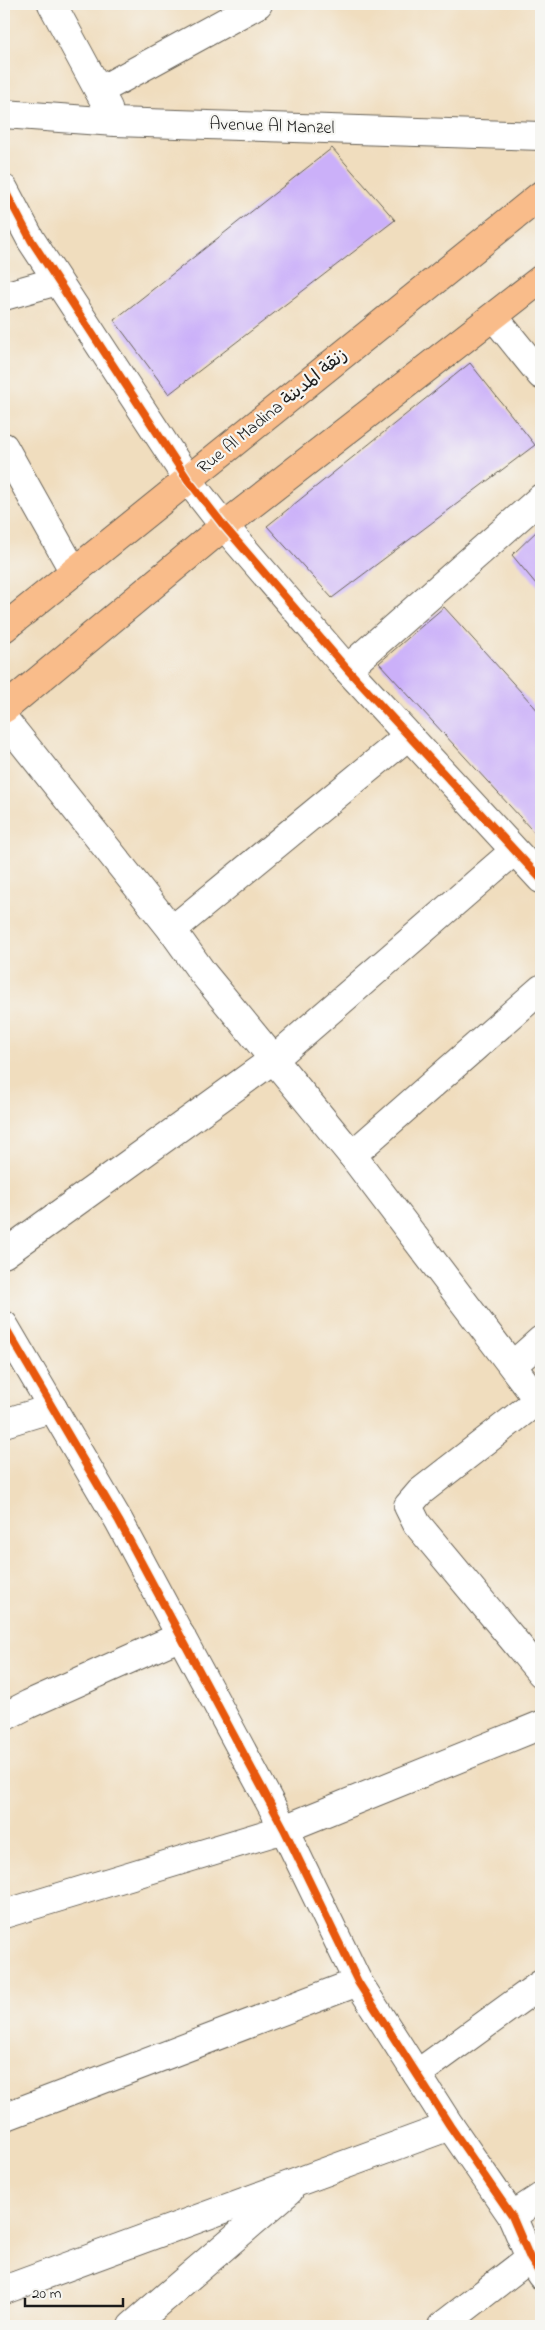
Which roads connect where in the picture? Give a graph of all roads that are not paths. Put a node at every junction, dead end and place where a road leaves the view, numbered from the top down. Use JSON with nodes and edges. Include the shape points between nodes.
{"nodes":[{"id":1,"x":52,"y":4,"type":"edge"},
{"id":2,"x":258,"y":4,"type":"edge"},
{"id":3,"x":99,"y":91,"type":"junction"},
{"id":4,"x":4,"y":114,"type":"edge"},
{"id":5,"x":115,"y":122,"type":"junction"},
{"id":6,"x":541,"y":136,"type":"edge"},
{"id":7,"x":4,"y":189,"type":"edge"},
{"id":8,"x":541,"y":195,"type":"edge"},
{"id":9,"x":541,"y":280,"type":"edge"},
{"id":10,"x":57,"y":281,"type":"junction"},
{"id":11,"x":4,"y":296,"type":"edge"},
{"id":12,"x":494,"y":317,"type":"junction"},
{"id":13,"x":541,"y":375,"type":"edge"},
{"id":14,"x":4,"y":447,"type":"edge"},
{"id":15,"x":188,"y":480,"type":"junction"},
{"id":16,"x":541,"y":498,"type":"edge"},
{"id":17,"x":224,"y":526,"type":"junction"},
{"id":18,"x":74,"y":572,"type":"junction"},
{"id":19,"x":4,"y":628,"type":"edge"},
{"id":20,"x":347,"y":669,"type":"junction"},
{"id":21,"x":4,"y":709,"type":"edge"},
{"id":22,"x":4,"y":719,"type":"edge"},
{"id":23,"x":408,"y":736,"type":"junction"},
{"id":24,"x":514,"y":851,"type":"junction"},
{"id":25,"x":541,"y":879,"type":"edge"},
{"id":26,"x":172,"y":930,"type":"junction"},
{"id":27,"x":541,"y":989,"type":"edge"},
{"id":28,"x":274,"y":1059,"type":"junction"},
{"id":29,"x":352,"y":1155,"type":"junction"},
{"id":30,"x":4,"y":1254,"type":"edge"},
{"id":31,"x":4,"y":1325,"type":"edge"},
{"id":32,"x":541,"y":1340,"type":"edge"},
{"id":33,"x":513,"y":1365,"type":"junction"},
{"id":34,"x":539,"y":1402,"type":"edge"},
{"id":35,"x":52,"y":1408,"type":"junction"},
{"id":36,"x":4,"y":1423,"type":"edge"},
{"id":37,"x":181,"y":1636,"type":"junction"},
{"id":38,"x":541,"y":1672,"type":"edge"},
{"id":39,"x":4,"y":1717,"type":"edge"},
{"id":40,"x":541,"y":1725,"type":"edge"},
{"id":41,"x":284,"y":1829,"type":"junction"},
{"id":42,"x":4,"y":1914,"type":"edge"},
{"id":43,"x":358,"y":1982,"type":"junction"},
{"id":44,"x":541,"y":1984,"type":"edge"},
{"id":45,"x":417,"y":2074,"type":"junction"},
{"id":46,"x":4,"y":2117,"type":"edge"},
{"id":47,"x":450,"y":2126,"type":"junction"},
{"id":48,"x":302,"y":2180,"type":"junction"},
{"id":49,"x":541,"y":2197,"type":"edge"},
{"id":50,"x":512,"y":2216,"type":"junction"},
{"id":51,"x":535,"y":2266,"type":"edge"},
{"id":52,"x":4,"y":2290,"type":"edge"},
{"id":53,"x":132,"y":2326,"type":"edge"},
{"id":54,"x":442,"y":2326,"type":"edge"}],
"edges":[{"from":1,"to":3,"type":"street"},
{"from":2,"to":3,"type":"street"},
{"from":3,"to":5,"type":"street"},
{"from":4,"to":5,"type":"street","name":"Avenue Al Manzel"},
{"from":5,"to":6,"type":"street","name":"Avenue Al Manzel"},
{"from":7,"to":10,"type":"street"},
{"from":8,"to":15,"type":"main road","name":"Rue Al Madina زنقة المدينة"},
{"from":9,"to":12,"type":"main road"},
{"from":10,"to":11,"type":"street"},
{"from":10,"to":15,"type":"street"},
{"from":12,"to":13,"type":"street"},
{"from":12,"to":17,"type":"main road"},
{"from":14,"to":18,"type":"street"},
{"from":15,"to":17,"type":"street"},
{"from":15,"to":18,"type":"main road","name":"Rue Al Madina زنقة المدينة"},
{"from":16,"to":20,"type":"street"},
{"from":17,"to":20,"type":"street"},
{"from":17,"to":21,"type":"main road"},
{"from":18,"to":19,"type":"main road","name":"Rue Al Madina زنقة المدينة"},
{"from":20,"to":23,"type":"street"},
{"from":22,"to":26,"type":"street"},
{"from":23,"to":24,"type":"street"},
{"from":23,"to":26,"type":"street"},
{"from":24,"to":25,"type":"street"},
{"from":24,"to":28,"type":"street"},
{"from":26,"to":28,"type":"street","via":[[202,972]]},
{"from":27,"to":29,"type":"street"},
{"from":28,"to":29,"type":"street"},
{"from":28,"to":30,"type":"street"},
{"from":29,"to":33,"type":"street"},
{"from":31,"to":35,"type":"street"},
{"from":32,"to":33,"type":"street"},
{"from":33,"to":34,"type":"street"},
{"from":34,"to":38,"type":"street","via":[[420,1492],[408,1506],[417,1524]]},
{"from":35,"to":36,"type":"street"},
{"from":35,"to":37,"type":"street","via":[[120,1521]]},
{"from":37,"to":39,"type":"street"},
{"from":37,"to":41,"type":"street"},
{"from":40,"to":41,"type":"street"},
{"from":41,"to":42,"type":"street"},
{"from":41,"to":43,"type":"street"},
{"from":43,"to":45,"type":"street"},
{"from":43,"to":46,"type":"street"},
{"from":44,"to":45,"type":"street"},
{"from":45,"to":47,"type":"street"},
{"from":47,"to":48,"type":"street"},
{"from":47,"to":50,"type":"street"},
{"from":48,"to":52,"type":"street"},
{"from":48,"to":53,"type":"street"},
{"from":49,"to":50,"type":"street"},
{"from":50,"to":51,"type":"street"},
{"from":51,"to":54,"type":"street"}]}
